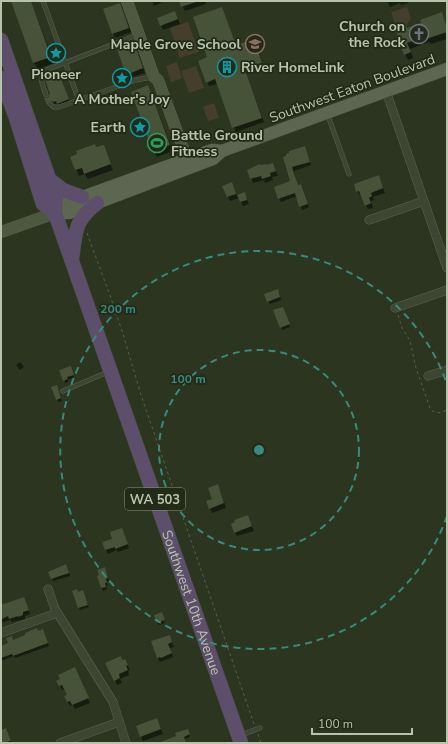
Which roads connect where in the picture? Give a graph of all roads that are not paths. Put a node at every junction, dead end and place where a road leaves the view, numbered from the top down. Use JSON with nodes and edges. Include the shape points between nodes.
{"nodes":[{"id":1,"x":43,"y":1,"type":"edge"},
{"id":2,"x":127,"y":1,"type":"edge"},
{"id":3,"x":139,"y":34,"type":"junction"},
{"id":4,"x":1,"y":40,"type":"edge"},
{"id":5,"x":65,"y":62,"type":"junction"},
{"id":6,"x":447,"y":70,"type":"edge"},
{"id":7,"x":154,"y":77,"type":"junction"},
{"id":8,"x":1,"y":78,"type":"edge"},
{"id":9,"x":386,"y":92,"type":"junction"},
{"id":10,"x":46,"y":95,"type":"dead end"},
{"id":11,"x":80,"y":101,"type":"junction"},
{"id":12,"x":50,"y":104,"type":"dead end"},
{"id":13,"x":326,"y":113,"type":"junction"},
{"id":14,"x":222,"y":151,"type":"junction"},
{"id":15,"x":183,"y":160,"type":"junction"},
{"id":16,"x":349,"y":174,"type":"dead end"},
{"id":17,"x":158,"y":179,"type":"junction"},
{"id":18,"x":50,"y":180,"type":"junction"},
{"id":19,"x":82,"y":197,"type":"junction"},
{"id":20,"x":424,"y":201,"type":"junction"},
{"id":21,"x":97,"y":203,"type":"junction"},
{"id":22,"x":55,"y":213,"type":"junction"},
{"id":23,"x":369,"y":220,"type":"dead end"},
{"id":24,"x":1,"y":232,"type":"edge"},
{"id":25,"x":72,"y":262,"type":"junction"},
{"id":26,"x":447,"y":268,"type":"edge"},
{"id":27,"x":447,"y":290,"type":"edge"},
{"id":28,"x":395,"y":308,"type":"road end"},
{"id":29,"x":447,"y":370,"type":"edge"},
{"id":30,"x":110,"y":371,"type":"junction"},
{"id":31,"x":428,"y":376,"type":"dead end"},
{"id":32,"x":62,"y":391,"type":"dead end"},
{"id":33,"x":48,"y":588,"type":"dead end"},
{"id":34,"x":58,"y":613,"type":"junction"},
{"id":35,"x":1,"y":633,"type":"edge"},
{"id":36,"x":119,"y":722,"type":"junction"},
{"id":37,"x":258,"y":729,"type":"road end"},
{"id":38,"x":240,"y":739,"type":"edge"},
{"id":39,"x":60,"y":743,"type":"edge"},
{"id":40,"x":126,"y":743,"type":"edge"}],
"edges":[{"from":1,"to":5,"type":"lane"},
{"from":2,"to":3,"type":"street"},
{"from":3,"to":5,"type":"lane"},
{"from":3,"to":7,"type":"street"},
{"from":4,"to":18,"type":"highway","name":"Southwest 10th Avenue","number":"WA 503"},
{"from":5,"to":10,"type":"lane","via":[[44,72],[41,80]]},
{"from":5,"to":11,"type":"lane"},
{"from":6,"to":9,"type":"main road","name":"Southwest Eaton Boulevard"},
{"from":7,"to":11,"type":"lane","via":[[136,80]]},
{"from":7,"to":15,"type":"street","via":[[158,80]]},
{"from":8,"to":22,"type":"highway","name":"Southwest 10th Avenue","number":"WA 503","via":[[44,204]]},
{"from":9,"to":13,"type":"main road","name":"Southwest Eaton Boulevard"},
{"from":9,"to":20,"type":"street"},
{"from":11,"to":12,"type":"lane","via":[[54,108]]},
{"from":13,"to":14,"type":"main road","name":"Southwest Eaton Boulevard"},
{"from":13,"to":16,"type":"lane"},
{"from":14,"to":15,"type":"main road","name":"Southwest Eaton Boulevard","via":[[212,150]]},
{"from":14,"to":17,"type":"main road","name":"Southwest Eaton Boulevard","via":[[213,159]]},
{"from":15,"to":17,"type":"main road","via":[[184,165],[169,170]]},
{"from":15,"to":19,"type":"main road","name":"Southwest Eaton Boulevard"},
{"from":17,"to":21,"type":"main road","name":"Southwest Eaton Boulevard"},
{"from":18,"to":19,"type":"highway","via":[[68,193]]},
{"from":18,"to":22,"type":"highway","name":"Southwest 10th Avenue","number":"WA 503","via":[[56,199]]},
{"from":19,"to":22,"type":"main road","name":"Southwest Eaton Boulevard","via":[[66,203]]},
{"from":20,"to":23,"type":"street"},
{"from":20,"to":26,"type":"street"},
{"from":21,"to":22,"type":"main road","name":"Southwest Eaton Boulevard","via":[[69,212]]},
{"from":21,"to":25,"type":"highway","via":[[80,220],[75,234]]},
{"from":22,"to":24,"type":"street","name":"Southwest Eaton Boulevard"},
{"from":22,"to":25,"type":"highway","name":"Southwest 10th Avenue","number":"WA 503"},
{"from":25,"to":30,"type":"highway","name":"Southwest 10th Avenue","number":"WA 503"},
{"from":27,"to":28,"type":"street"},
{"from":29,"to":31,"type":"street"},
{"from":30,"to":32,"type":"lane"},
{"from":30,"to":38,"type":"highway","name":"Southwest 10th Avenue","number":"WA 503"},
{"from":33,"to":34,"type":"street"},
{"from":34,"to":35,"type":"street"},
{"from":34,"to":36,"type":"street","via":[[113,702]]},
{"from":36,"to":39,"type":"street"},
{"from":36,"to":40,"type":"street"},
{"from":37,"to":38,"type":"lane"}]}
